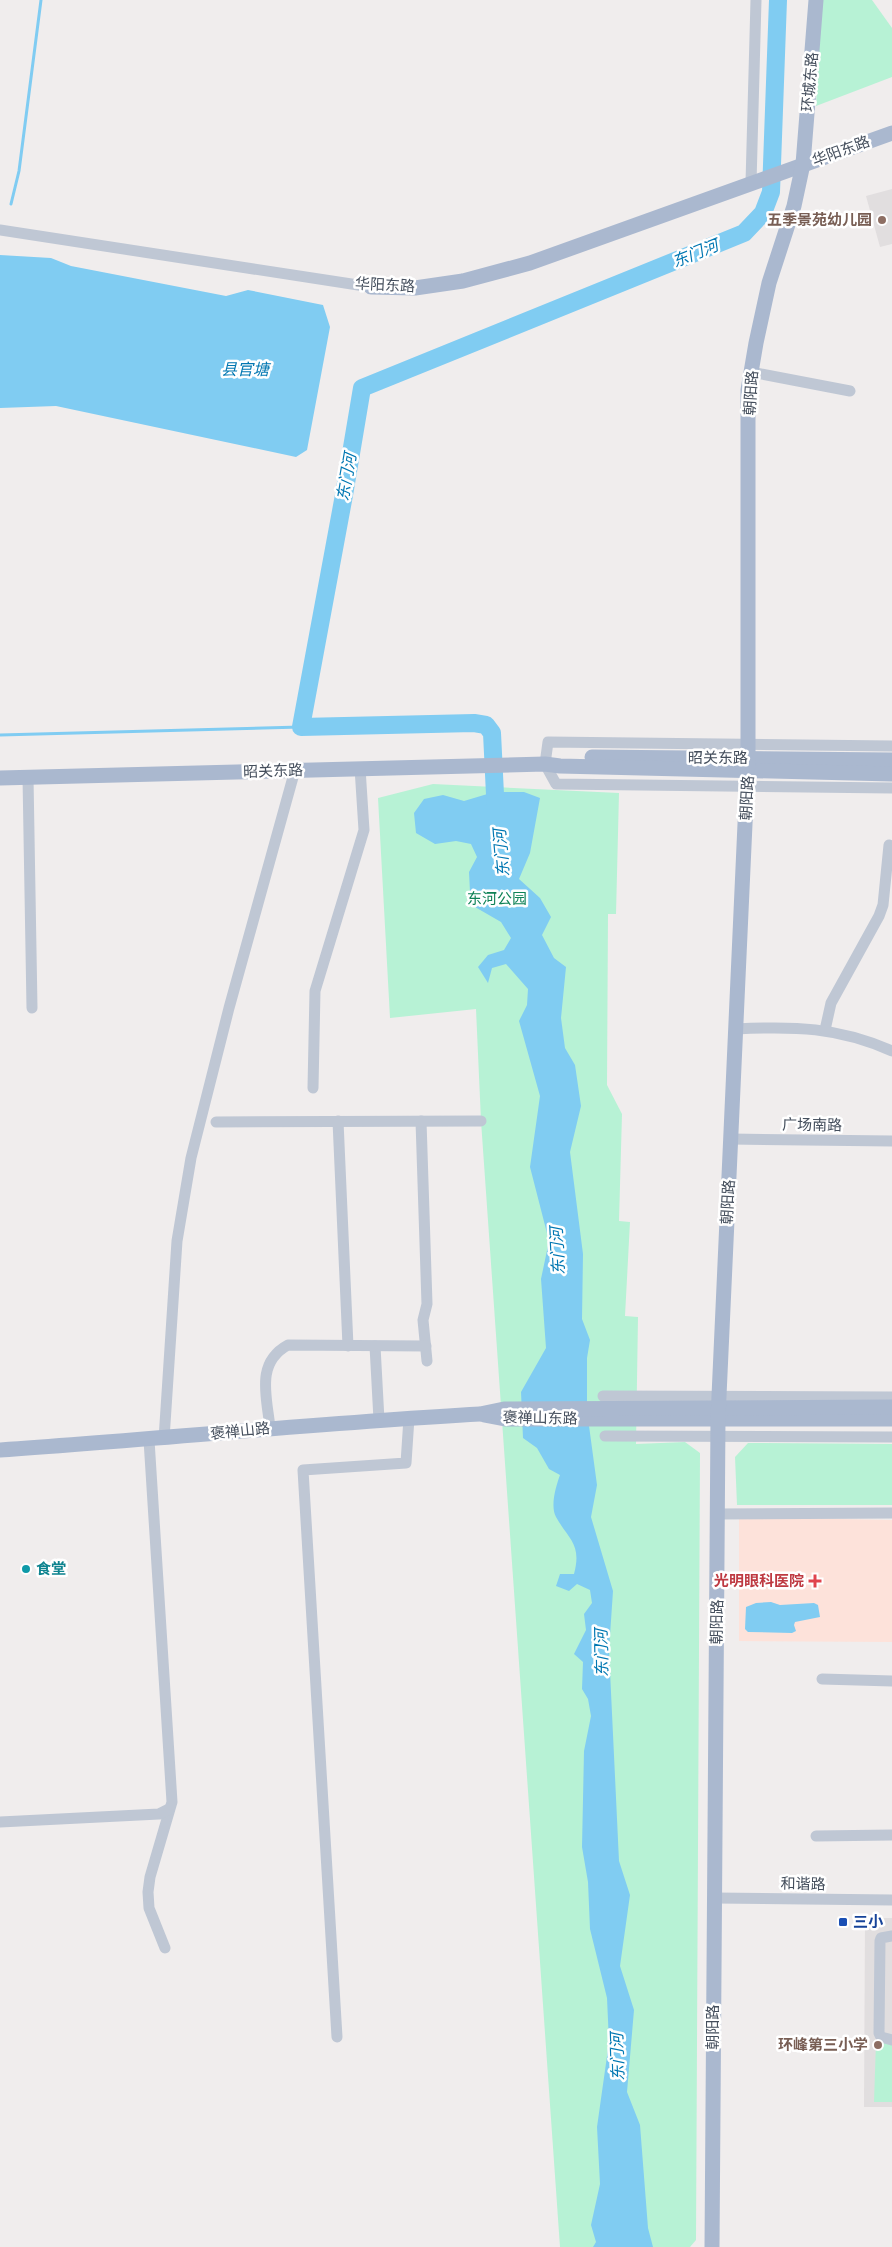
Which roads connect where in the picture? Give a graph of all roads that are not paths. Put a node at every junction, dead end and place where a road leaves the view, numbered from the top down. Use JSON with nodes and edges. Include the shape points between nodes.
{"nodes":[{"id":1,"x":756,"y":0,"type":"edge"},
{"id":2,"x":816,"y":0,"type":"edge"},
{"id":3,"x":892,"y":133,"type":"edge"},
{"id":4,"x":797,"y":167,"type":"junction"},
{"id":5,"x":754,"y":182,"type":"junction"},
{"id":6,"x":0,"y":230,"type":"edge"},
{"id":7,"x":371,"y":287,"type":"joint"},
{"id":8,"x":751,"y":372,"type":"junction"},
{"id":9,"x":850,"y":391,"type":"dead end"},
{"id":10,"x":892,"y":746,"type":"edge"},
{"id":11,"x":748,"y":757,"type":"junction"},
{"id":12,"x":892,"y":760,"type":"edge"},
{"id":13,"x":545,"y":764,"type":"junction"},
{"id":14,"x":360,"y":768,"type":"junction"},
{"id":15,"x":295,"y":770,"type":"junction"},
{"id":16,"x":892,"y":774,"type":"edge"},
{"id":17,"x":28,"y":777,"type":"junction"},
{"id":18,"x":0,"y":778,"type":"edge"},
{"id":19,"x":747,"y":786,"type":"junction"},
{"id":20,"x":892,"y":788,"type":"edge"},
{"id":21,"x":889,"y":844,"type":"dead end"},
{"id":22,"x":32,"y":1008,"type":"dead end"},
{"id":23,"x":736,"y":1029,"type":"junction"},
{"id":24,"x":825,"y":1030,"type":"junction"},
{"id":25,"x":892,"y":1051,"type":"edge"},
{"id":26,"x":312,"y":1088,"type":"dead end"},
{"id":27,"x":338,"y":1121,"type":"junction"},
{"id":28,"x":421,"y":1121,"type":"junction"},
{"id":29,"x":481,"y":1121,"type":"dead end"},
{"id":30,"x":216,"y":1122,"type":"dead end"},
{"id":31,"x":731,"y":1139,"type":"junction"},
{"id":32,"x":892,"y":1141,"type":"edge"},
{"id":33,"x":348,"y":1346,"type":"junction"},
{"id":34,"x":375,"y":1346,"type":"junction"},
{"id":35,"x":426,"y":1346,"type":"junction"},
{"id":36,"x":427,"y":1361,"type":"dead end"},
{"id":37,"x":603,"y":1396,"type":"dead end"},
{"id":38,"x":892,"y":1397,"type":"edge"},
{"id":39,"x":719,"y":1407,"type":"junction"},
{"id":40,"x":892,"y":1407,"type":"edge"},
{"id":41,"x":480,"y":1414,"type":"joint"},
{"id":42,"x":409,"y":1418,"type":"junction"},
{"id":43,"x":892,"y":1418,"type":"edge"},
{"id":44,"x":379,"y":1420,"type":"junction"},
{"id":45,"x":270,"y":1428,"type":"junction"},
{"id":46,"x":605,"y":1436,"type":"dead end"},
{"id":47,"x":718,"y":1437,"type":"junction"},
{"id":48,"x":892,"y":1437,"type":"edge"},
{"id":49,"x":164,"y":1439,"type":"junction"},
{"id":50,"x":149,"y":1440,"type":"junction"},
{"id":51,"x":0,"y":1450,"type":"edge"},
{"id":52,"x":892,"y":1513,"type":"edge"},
{"id":53,"x":718,"y":1514,"type":"junction"},
{"id":54,"x":822,"y":1679,"type":"dead end"},
{"id":55,"x":892,"y":1681,"type":"edge"},
{"id":56,"x":169,"y":1810,"type":"junction"},
{"id":57,"x":0,"y":1822,"type":"edge"},
{"id":58,"x":892,"y":1835,"type":"edge"},
{"id":59,"x":816,"y":1836,"type":"dead end"},
{"id":60,"x":714,"y":1898,"type":"junction"},
{"id":61,"x":892,"y":1900,"type":"edge"},
{"id":62,"x":892,"y":1936,"type":"edge"},
{"id":63,"x":165,"y":1948,"type":"dead end"},
{"id":64,"x":337,"y":2037,"type":"dead end"},
{"id":65,"x":892,"y":2040,"type":"edge"},
{"id":66,"x":712,"y":2247,"type":"edge"}],
"edges":[{"from":1,"to":5,"type":"street"},
{"from":2,"to":4,"type":"main road","name":"环城东路"},
{"from":3,"to":4,"type":"main road","name":"华阳东路"},
{"from":4,"to":5,"type":"main road","name":"华阳东路"},
{"from":4,"to":8,"type":"main road","name":"朝阳路","via":[[794,206],[769,283]]},
{"from":5,"to":7,"type":"main road","name":"华阳东路","via":[[530,263],[463,281],[425,287]]},
{"from":6,"to":7,"type":"street","name":"华阳东路"},
{"from":8,"to":9,"type":"street"},
{"from":8,"to":11,"type":"main road","name":"朝阳路","via":[[748,390]]},
{"from":10,"to":11,"type":"street"},
{"from":11,"to":12,"type":"main road","name":"昭关东路"},
{"from":11,"to":13,"type":"main road","name":"昭关东路","via":[[560,766]]},
{"from":11,"to":13,"type":"street","via":[[548,742]]},
{"from":11,"to":16,"type":"main road","name":"昭关东路"},
{"from":11,"to":19,"type":"main road","name":"朝阳路"},
{"from":13,"to":14,"type":"main road","name":"昭关东路"},
{"from":13,"to":19,"type":"street","via":[[556,784]]},
{"from":14,"to":15,"type":"main road","name":"昭关东路"},
{"from":14,"to":26,"type":"street","via":[[364,830],[315,991]]},
{"from":15,"to":17,"type":"main road","name":"昭关东路"},
{"from":15,"to":49,"type":"street","via":[[191,1158],[177,1241]]},
{"from":17,"to":18,"type":"main road","name":"昭关东路"},
{"from":17,"to":22,"type":"street"},
{"from":19,"to":20,"type":"street"},
{"from":19,"to":23,"type":"main road","name":"朝阳路"},
{"from":21,"to":24,"type":"street","via":[[879,916],[831,1003]]},
{"from":23,"to":24,"type":"street"},
{"from":23,"to":31,"type":"main road","name":"朝阳路"},
{"from":24,"to":25,"type":"street","via":[[869,1040]]},
{"from":27,"to":28,"type":"street"},
{"from":27,"to":30,"type":"street"},
{"from":27,"to":33,"type":"street"},
{"from":28,"to":29,"type":"street"},
{"from":28,"to":35,"type":"street"},
{"from":31,"to":32,"type":"street","name":"广场南路"},
{"from":31,"to":39,"type":"main road","name":"朝阳路"},
{"from":33,"to":34,"type":"street"},
{"from":33,"to":45,"type":"street","via":[[288,1345],[278,1351],[271,1360],[265,1380]]},
{"from":34,"to":35,"type":"street"},
{"from":34,"to":44,"type":"street"},
{"from":35,"to":36,"type":"street"},
{"from":37,"to":39,"type":"street"},
{"from":38,"to":39,"type":"street"},
{"from":39,"to":40,"type":"main road","name":"褒禅山东路"},
{"from":39,"to":41,"type":"main road","name":"褒禅山东路"},
{"from":39,"to":43,"type":"main road","name":"褒禅山东路"},
{"from":39,"to":47,"type":"main road","name":"朝阳路"},
{"from":41,"to":42,"type":"main road","name":"褒禅山路"},
{"from":42,"to":44,"type":"main road","name":"褒禅山路"},
{"from":42,"to":64,"type":"street","via":[[406,1463],[303,1470]]},
{"from":44,"to":45,"type":"main road","name":"褒禅山路"},
{"from":45,"to":49,"type":"main road","name":"褒禅山路"},
{"from":46,"to":47,"type":"street"},
{"from":47,"to":48,"type":"street"},
{"from":47,"to":53,"type":"main road","name":"朝阳路"},
{"from":49,"to":50,"type":"main road","name":"褒禅山路"},
{"from":50,"to":51,"type":"main road","name":"褒禅山路"},
{"from":50,"to":56,"type":"street","via":[[172,1802]]},
{"from":52,"to":53,"type":"street"},
{"from":53,"to":60,"type":"main road","name":"朝阳路"},
{"from":54,"to":55,"type":"street"},
{"from":56,"to":57,"type":"street","via":[[158,1814]]},
{"from":56,"to":63,"type":"street","via":[[148,1892],[149,1908]]},
{"from":58,"to":59,"type":"street"},
{"from":60,"to":61,"type":"street","name":"和谐路"},
{"from":60,"to":66,"type":"main road","name":"朝阳路"},
{"from":62,"to":65,"type":"street","via":[[880,1941],[879,2015],[881,2038]]}]}
